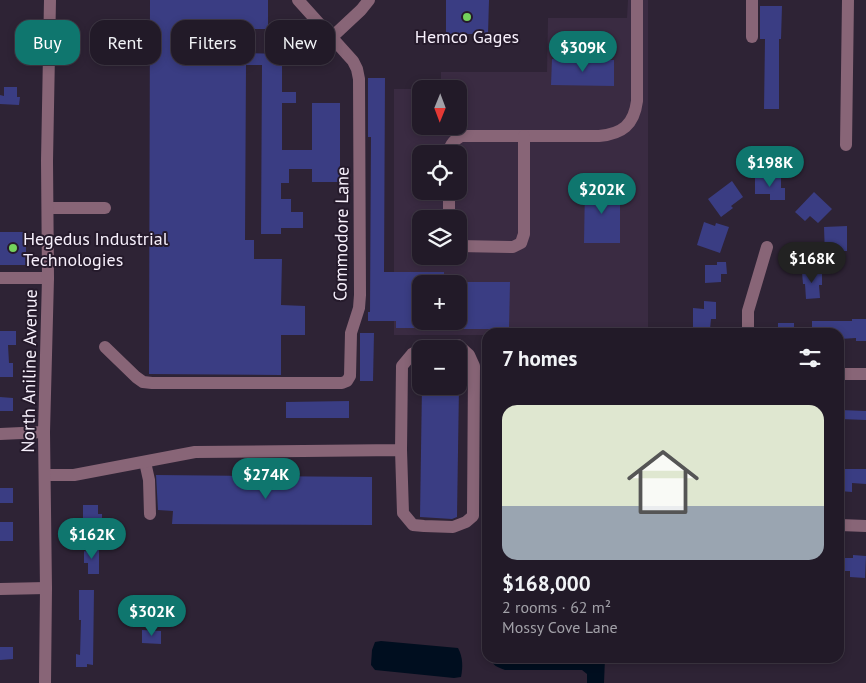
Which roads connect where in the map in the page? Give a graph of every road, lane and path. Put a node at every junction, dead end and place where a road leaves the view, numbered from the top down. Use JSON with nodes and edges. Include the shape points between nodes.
{"nodes":[{"id":1,"x":50,"y":0,"type":"edge"},
{"id":2,"x":298,"y":0,"type":"edge"},
{"id":3,"x":369,"y":0,"type":"edge"},
{"id":4,"x":637,"y":0,"type":"edge"},
{"id":5,"x":752,"y":0,"type":"edge"},
{"id":6,"x":848,"y":0,"type":"edge"},
{"id":7,"x":315,"y":20,"type":"edge"},
{"id":8,"x":335,"y":34,"type":"edge"},
{"id":9,"x":752,"y":37,"type":"dead end"},
{"id":10,"x":335,"y":42,"type":"edge"},
{"id":11,"x":524,"y":136,"type":"junction"},
{"id":12,"x":451,"y":145,"type":"edge"},
{"id":13,"x":846,"y":146,"type":"dead end"},
{"id":14,"x":48,"y":208,"type":"junction"},
{"id":15,"x":105,"y":208,"type":"dead end"},
{"id":16,"x":467,"y":246,"type":"edge"},
{"id":17,"x":767,"y":246,"type":"dead end"},
{"id":18,"x":0,"y":278,"type":"edge"},
{"id":19,"x":48,"y":278,"type":"junction"},
{"id":20,"x":748,"y":328,"type":"edge"},
{"id":21,"x":105,"y":346,"type":"dead end"},
{"id":22,"x":844,"y":374,"type":"edge"},
{"id":23,"x":866,"y":374,"type":"edge"},
{"id":24,"x":44,"y":432,"type":"junction"},
{"id":25,"x":0,"y":434,"type":"edge"},
{"id":26,"x":401,"y":450,"type":"junction"},
{"id":27,"x":145,"y":462,"type":"junction"},
{"id":28,"x":45,"y":475,"type":"junction"},
{"id":29,"x":150,"y":514,"type":"dead end"},
{"id":30,"x":844,"y":525,"type":"edge"},
{"id":31,"x":866,"y":526,"type":"edge"},
{"id":32,"x":0,"y":588,"type":"edge"},
{"id":33,"x":46,"y":588,"type":"junction"},
{"id":34,"x":45,"y":683,"type":"edge"}],
"edges":[{"from":1,"to":14,"type":"street","name":"North Aniline Avenue"},
{"from":2,"to":7,"type":"street","name":"Commodore Lane"},
{"from":3,"to":8,"type":"street"},
{"from":4,"to":11,"type":"street","via":[[637,100],[632,121],[607,135]]},
{"from":5,"to":9,"type":"street"},
{"from":6,"to":13,"type":"street"},
{"from":10,"to":21,"type":"street","name":"Commodore Lane","via":[[353,62],[359,79],[360,295],[350,333],[348,381],[143,382]]},
{"from":11,"to":12,"type":"street","via":[[461,136]]},
{"from":11,"to":16,"type":"street","via":[[524,234],[521,243],[513,247]]},
{"from":14,"to":15,"type":"street"},
{"from":14,"to":19,"type":"street","name":"North Aniline Avenue"},
{"from":17,"to":20,"type":"street","via":[[748,311]]},
{"from":18,"to":19,"type":"street"},
{"from":19,"to":24,"type":"street","name":"North Aniline Avenue"},
{"from":22,"to":23,"type":"street"},
{"from":24,"to":25,"type":"street"},
{"from":24,"to":28,"type":"street","name":"North Aniline Avenue"},
{"from":26,"to":26,"type":"street","via":[[402,513],[413,525],[453,527],[473,516],[474,366],[469,355],[458,345],[426,346],[412,354],[402,366]]},
{"from":26,"to":27,"type":"street","via":[[195,452]]},
{"from":27,"to":28,"type":"street","via":[[74,475]]},
{"from":27,"to":29,"type":"street"},
{"from":28,"to":33,"type":"street","name":"North Aniline Avenue"},
{"from":30,"to":31,"type":"street"},
{"from":32,"to":33,"type":"street"},
{"from":33,"to":34,"type":"street","name":"North Aniline Avenue"}]}
